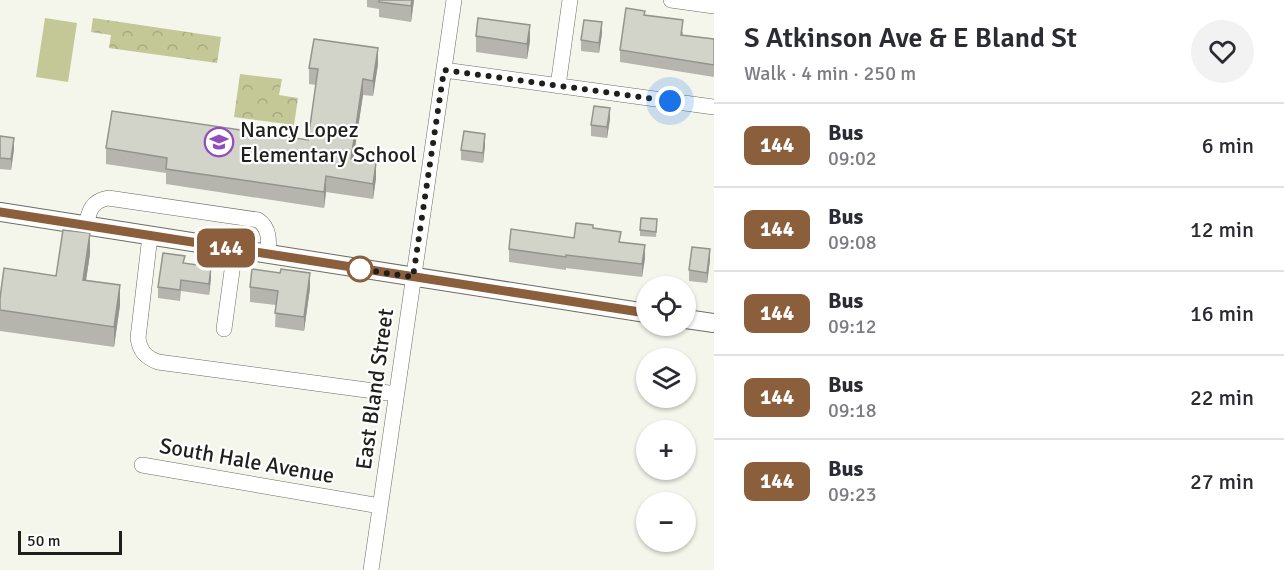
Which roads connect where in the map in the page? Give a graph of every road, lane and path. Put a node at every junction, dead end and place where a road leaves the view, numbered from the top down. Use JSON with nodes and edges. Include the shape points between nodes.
{"nodes":[{"id":1,"x":454,"y":0,"type":"edge"},
{"id":2,"x":570,"y":0,"type":"edge"},
{"id":3,"x":670,"y":0,"type":"edge"},
{"id":4,"x":714,"y":6,"type":"edge"},
{"id":5,"x":444,"y":70,"type":"junction"},
{"id":6,"x":558,"y":86,"type":"junction"},
{"id":7,"x":714,"y":107,"type":"edge"},
{"id":8,"x":0,"y":212,"type":"edge"},
{"id":9,"x":86,"y":226,"type":"junction"},
{"id":10,"x":150,"y":236,"type":"junction"},
{"id":11,"x":235,"y":249,"type":"junction"},
{"id":12,"x":268,"y":254,"type":"junction"},
{"id":13,"x":413,"y":277,"type":"junction"},
{"id":14,"x":636,"y":311,"type":"edge"},
{"id":15,"x":696,"y":320,"type":"edge"},
{"id":16,"x":714,"y":323,"type":"edge"},
{"id":17,"x":224,"y":329,"type":"dead end"},
{"id":18,"x":396,"y":394,"type":"junction"},
{"id":19,"x":142,"y":465,"type":"dead end"},
{"id":20,"x":380,"y":506,"type":"junction"},
{"id":21,"x":371,"y":570,"type":"edge"}],
"edges":[{"from":1,"to":5,"type":"street","name":"East Bland Street"},
{"from":2,"to":6,"type":"street"},
{"from":3,"to":4,"type":"street"},
{"from":5,"to":6,"type":"street"},
{"from":5,"to":13,"type":"street","name":"East Bland Street"},
{"from":6,"to":7,"type":"street"},
{"from":8,"to":9,"type":"main road"},
{"from":9,"to":10,"type":"main road"},
{"from":9,"to":12,"type":"street","via":[[94,203],[108,198],[258,220],[266,228]]},
{"from":10,"to":11,"type":"main road"},
{"from":10,"to":18,"type":"street","via":[[138,338],[139,348],[148,358]]},
{"from":11,"to":12,"type":"main road"},
{"from":11,"to":17,"type":"street"},
{"from":12,"to":13,"type":"main road"},
{"from":13,"to":14,"type":"main road"},
{"from":13,"to":18,"type":"street","name":"East Bland Street"},
{"from":15,"to":16,"type":"main road"},
{"from":18,"to":20,"type":"street","name":"East Bland Street"},
{"from":19,"to":20,"type":"street","name":"South Hale Avenue"},
{"from":20,"to":21,"type":"street","name":"East Bland Street"}]}
